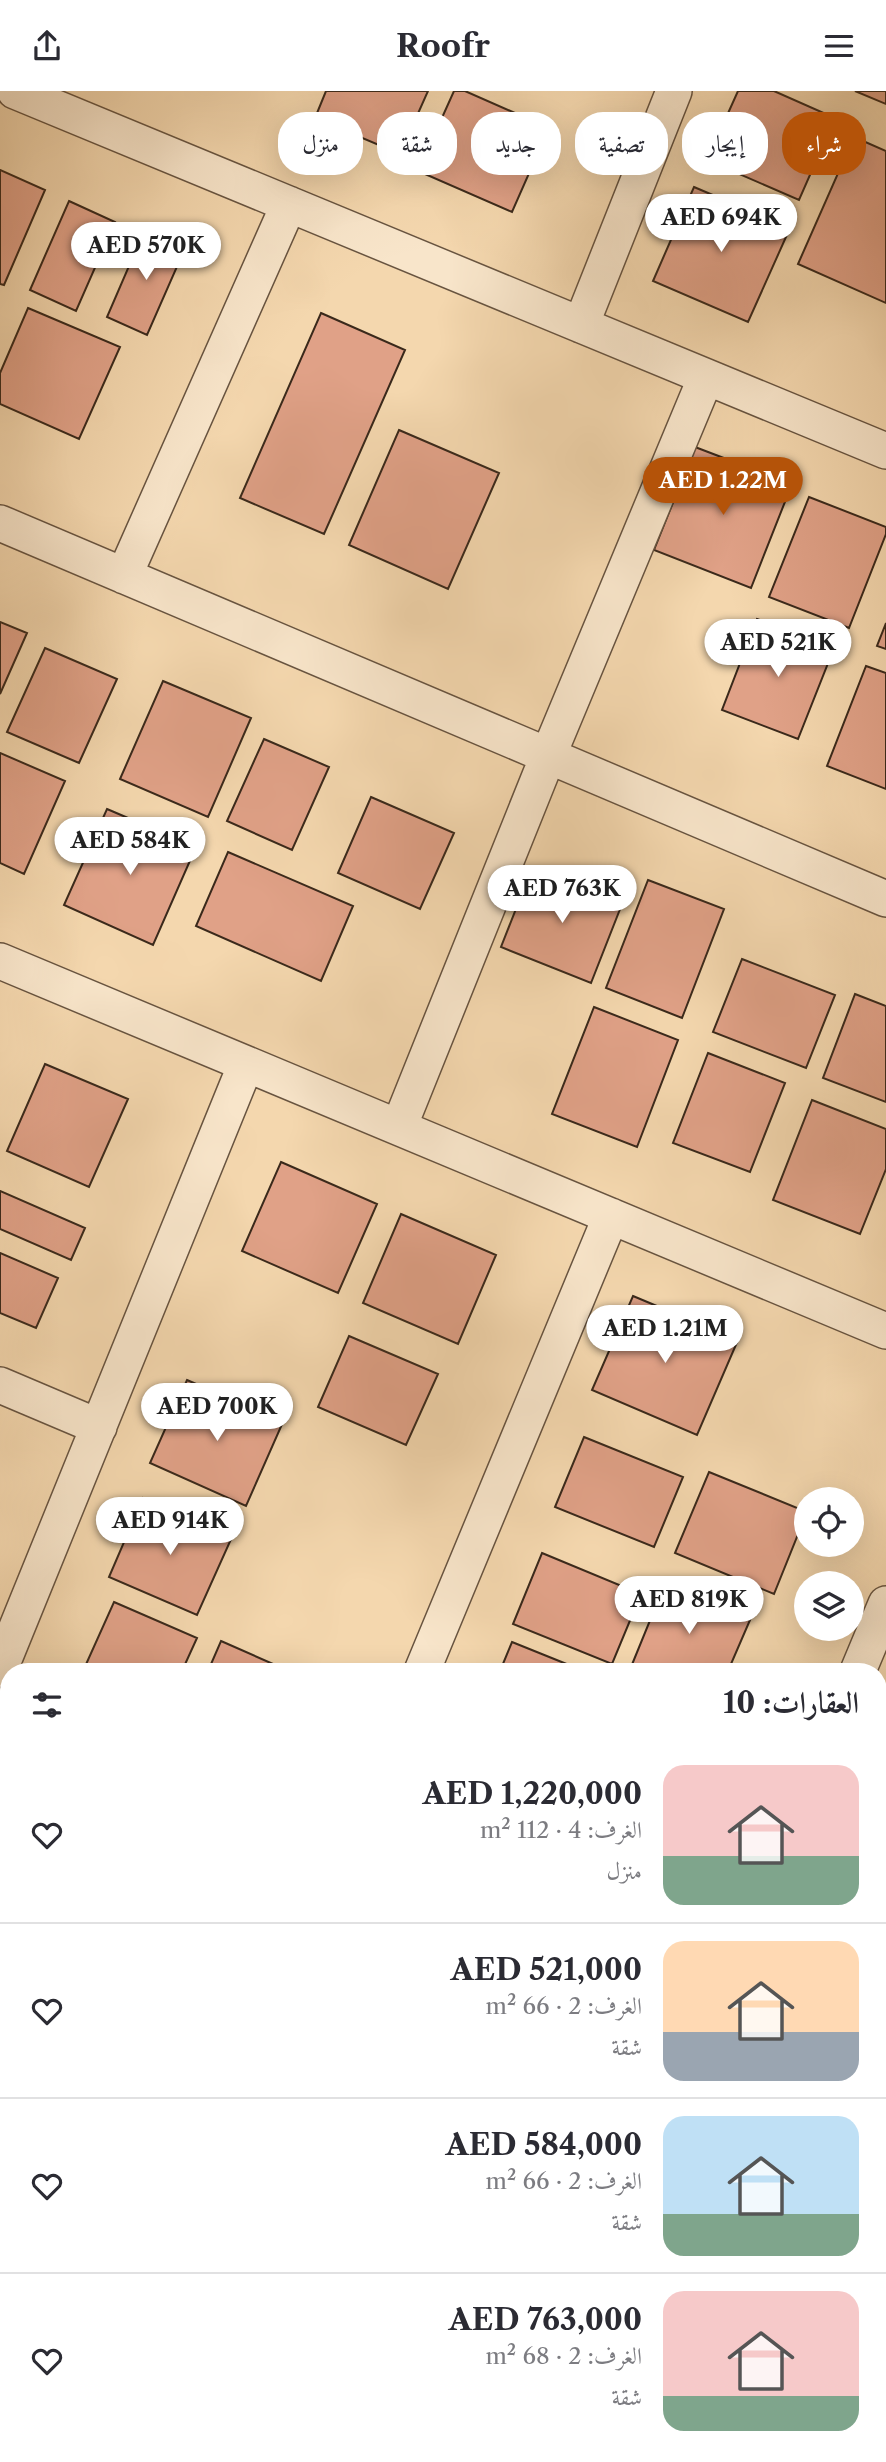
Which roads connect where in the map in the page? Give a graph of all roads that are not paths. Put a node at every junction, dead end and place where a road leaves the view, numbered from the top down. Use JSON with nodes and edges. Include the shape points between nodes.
{"nodes":[{"id":1,"x":15,"y":91,"type":"edge"},
{"id":2,"x":674,"y":91,"type":"edge"},
{"id":3,"x":289,"y":204,"type":"junction"},
{"id":4,"x":581,"y":325,"type":"junction"},
{"id":5,"x":706,"y":377,"type":"junction"},
{"id":6,"x":886,"y":451,"type":"edge"},
{"id":7,"x":0,"y":523,"type":"edge"},
{"id":8,"x":124,"y":576,"type":"junction"},
{"id":9,"x":548,"y":756,"type":"junction"},
{"id":10,"x":886,"y":899,"type":"edge"},
{"id":11,"x":0,"y":961,"type":"edge"},
{"id":12,"x":246,"y":1064,"type":"junction"},
{"id":13,"x":398,"y":1127,"type":"junction"},
{"id":14,"x":611,"y":1216,"type":"junction"},
{"id":15,"x":886,"y":1331,"type":"edge"},
{"id":16,"x":0,"y":1385,"type":"edge"},
{"id":17,"x":99,"y":1427,"type":"junction"},
{"id":18,"x":886,"y":1604,"type":"edge"},
{"id":19,"x":8,"y":1628,"type":"edge"},
{"id":20,"x":1,"y":1663,"type":"edge"},
{"id":21,"x":425,"y":1663,"type":"edge"},
{"id":22,"x":861,"y":1663,"type":"edge"}],
"edges":[{"from":1,"to":3,"type":"street"},
{"from":2,"to":4,"type":"street"},
{"from":3,"to":4,"type":"street"},
{"from":3,"to":8,"type":"street"},
{"from":4,"to":5,"type":"street"},
{"from":5,"to":6,"type":"street"},
{"from":5,"to":9,"type":"street"},
{"from":7,"to":8,"type":"street"},
{"from":8,"to":9,"type":"street"},
{"from":9,"to":10,"type":"street"},
{"from":9,"to":13,"type":"street"},
{"from":11,"to":12,"type":"street"},
{"from":12,"to":13,"type":"street"},
{"from":12,"to":17,"type":"street"},
{"from":13,"to":14,"type":"street"},
{"from":14,"to":15,"type":"street"},
{"from":14,"to":21,"type":"street"},
{"from":16,"to":17,"type":"street"},
{"from":17,"to":19,"type":"street"},
{"from":18,"to":22,"type":"street"},
{"from":19,"to":20,"type":"street"}]}
